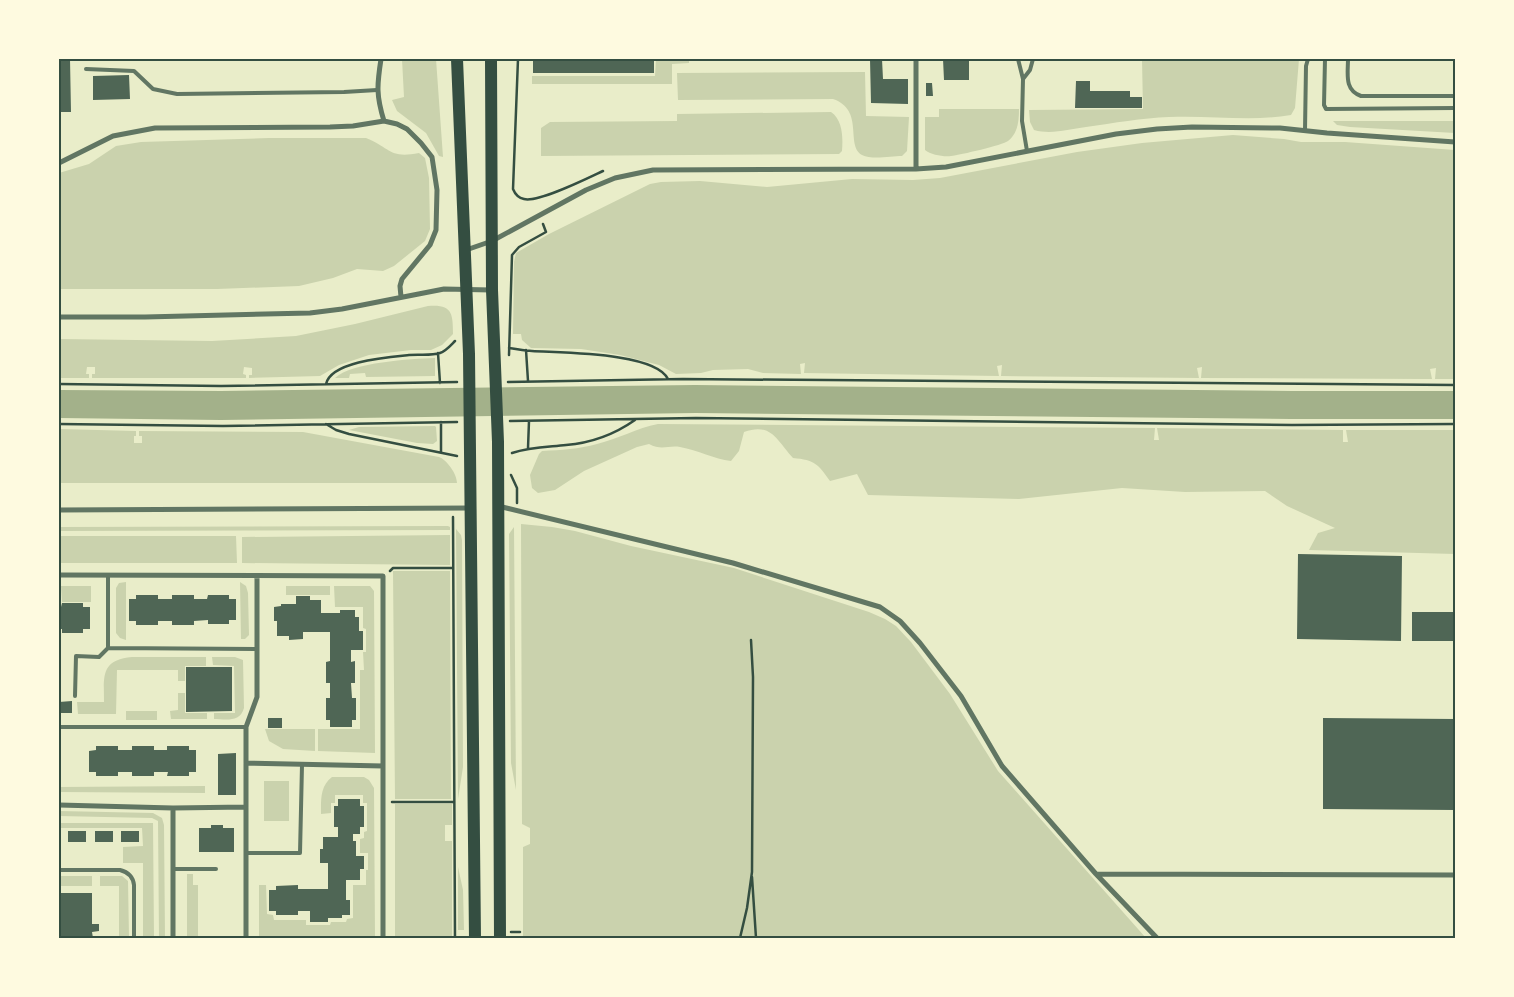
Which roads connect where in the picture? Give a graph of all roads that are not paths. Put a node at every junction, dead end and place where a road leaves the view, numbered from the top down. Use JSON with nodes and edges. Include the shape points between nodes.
{"nodes":[{"id":1,"x":381,"y":59,"type":"edge"},
{"id":2,"x":457,"y":59,"type":"edge"},
{"id":3,"x":491,"y":59,"type":"edge"},
{"id":4,"x":916,"y":59,"type":"edge"},
{"id":5,"x":1018,"y":59,"type":"edge"},
{"id":6,"x":1033,"y":59,"type":"edge"},
{"id":7,"x":1308,"y":59,"type":"edge"},
{"id":8,"x":1325,"y":59,"type":"edge"},
{"id":9,"x":1348,"y":59,"type":"edge"},
{"id":10,"x":86,"y":69,"type":"dead end"},
{"id":11,"x":1023,"y":79,"type":"junction"},
{"id":12,"x":377,"y":90,"type":"junction"},
{"id":13,"x":1455,"y":96,"type":"edge"},
{"id":14,"x":1455,"y":108,"type":"edge"},
{"id":15,"x":384,"y":121,"type":"junction"},
{"id":16,"x":1305,"y":130,"type":"junction"},
{"id":17,"x":1455,"y":142,"type":"edge"},
{"id":18,"x":1027,"y":151,"type":"junction"},
{"id":19,"x":59,"y":163,"type":"edge"},
{"id":20,"x":916,"y":169,"type":"junction"},
{"id":21,"x":492,"y":241,"type":"junction"},
{"id":22,"x":466,"y":250,"type":"junction"},
{"id":23,"x":492,"y":290,"type":"junction"},
{"id":24,"x":467,"y":291,"type":"junction"},
{"id":25,"x":401,"y":297,"type":"junction"},
{"id":26,"x":59,"y":317,"type":"edge"},
{"id":27,"x":498,"y":506,"type":"junction"},
{"id":28,"x":471,"y":508,"type":"junction"},
{"id":29,"x":59,"y":510,"type":"edge"},
{"id":30,"x":59,"y":575,"type":"edge"},
{"id":31,"x":108,"y":575,"type":"junction"},
{"id":32,"x":257,"y":576,"type":"junction"},
{"id":33,"x":108,"y":648,"type":"junction"},
{"id":34,"x":257,"y":649,"type":"junction"},
{"id":35,"x":75,"y":696,"type":"dead end"},
{"id":36,"x":246,"y":726,"type":"junction"},
{"id":37,"x":59,"y":727,"type":"edge"},
{"id":38,"x":246,"y":763,"type":"junction"},
{"id":39,"x":302,"y":764,"type":"junction"},
{"id":40,"x":383,"y":766,"type":"junction"},
{"id":41,"x":59,"y":805,"type":"edge"},
{"id":42,"x":246,"y":807,"type":"junction"},
{"id":43,"x":173,"y":808,"type":"junction"},
{"id":44,"x":246,"y":853,"type":"junction"},
{"id":45,"x":173,"y":869,"type":"junction"},
{"id":46,"x":216,"y":869,"type":"dead end"},
{"id":47,"x":59,"y":870,"type":"edge"},
{"id":48,"x":1096,"y":874,"type":"junction"},
{"id":49,"x":1455,"y":874,"type":"edge"},
{"id":50,"x":134,"y":938,"type":"edge"},
{"id":51,"x":173,"y":938,"type":"edge"},
{"id":52,"x":246,"y":938,"type":"edge"},
{"id":53,"x":383,"y":938,"type":"edge"},
{"id":54,"x":475,"y":938,"type":"edge"},
{"id":55,"x":500,"y":938,"type":"edge"},
{"id":56,"x":1157,"y":938,"type":"edge"}],
"edges":[{"from":1,"to":12,"type":"street"},
{"from":2,"to":22,"type":"main road"},
{"from":3,"to":21,"type":"main road"},
{"from":4,"to":20,"type":"street"},
{"from":5,"to":11,"type":"lane"},
{"from":6,"to":11,"type":"lane"},
{"from":7,"to":16,"type":"lane"},
{"from":8,"to":14,"type":"lane","via":[[1326,108]]},
{"from":9,"to":13,"type":"lane","via":[[1349,87],[1361,96]]},
{"from":10,"to":12,"type":"lane","via":[[134,71],[153,89],[177,94]]},
{"from":11,"to":18,"type":"lane","via":[[1022,121]]},
{"from":12,"to":15,"type":"street"},
{"from":15,"to":19,"type":"street","via":[[330,127],[155,128],[113,136]]},
{"from":15,"to":25,"type":"street","via":[[407,129],[421,143],[432,158],[436,190],[436,230],[433,239],[402,279]]},
{"from":16,"to":17,"type":"street"},
{"from":16,"to":18,"type":"street","via":[[1234,127],[1158,129]]},
{"from":18,"to":20,"type":"street","via":[[946,167]]},
{"from":20,"to":21,"type":"street","via":[[654,170],[615,178],[586,190]]},
{"from":21,"to":22,"type":"street"},
{"from":21,"to":23,"type":"main road"},
{"from":22,"to":24,"type":"main road"},
{"from":23,"to":24,"type":"street"},
{"from":23,"to":27,"type":"main road"},
{"from":24,"to":25,"type":"street","via":[[444,289]]},
{"from":24,"to":28,"type":"main road"},
{"from":25,"to":26,"type":"street","via":[[310,313]]},
{"from":27,"to":48,"type":"street","via":[[733,563],[880,607],[900,621],[920,643],[961,696],[1002,766]]},
{"from":27,"to":55,"type":"main road"},
{"from":28,"to":29,"type":"street"},
{"from":28,"to":54,"type":"main road"},
{"from":30,"to":31,"type":"street"},
{"from":31,"to":32,"type":"street"},
{"from":31,"to":33,"type":"lane"},
{"from":32,"to":34,"type":"street"},
{"from":32,"to":40,"type":"street","via":[[383,576]]},
{"from":33,"to":34,"type":"lane"},
{"from":33,"to":35,"type":"lane","via":[[99,656],[76,656]]},
{"from":34,"to":36,"type":"street","via":[[257,697]]},
{"from":36,"to":37,"type":"lane"},
{"from":36,"to":38,"type":"street"},
{"from":38,"to":39,"type":"street"},
{"from":38,"to":42,"type":"street"},
{"from":39,"to":40,"type":"street"},
{"from":39,"to":44,"type":"lane","via":[[300,853]]},
{"from":40,"to":53,"type":"street"},
{"from":41,"to":43,"type":"street"},
{"from":42,"to":43,"type":"street"},
{"from":42,"to":44,"type":"street"},
{"from":43,"to":45,"type":"street"},
{"from":44,"to":52,"type":"street"},
{"from":45,"to":46,"type":"lane"},
{"from":45,"to":51,"type":"street"},
{"from":47,"to":50,"type":"lane","via":[[120,870],[130,875],[134,884]]},
{"from":48,"to":49,"type":"street"},
{"from":48,"to":56,"type":"street"}]}
